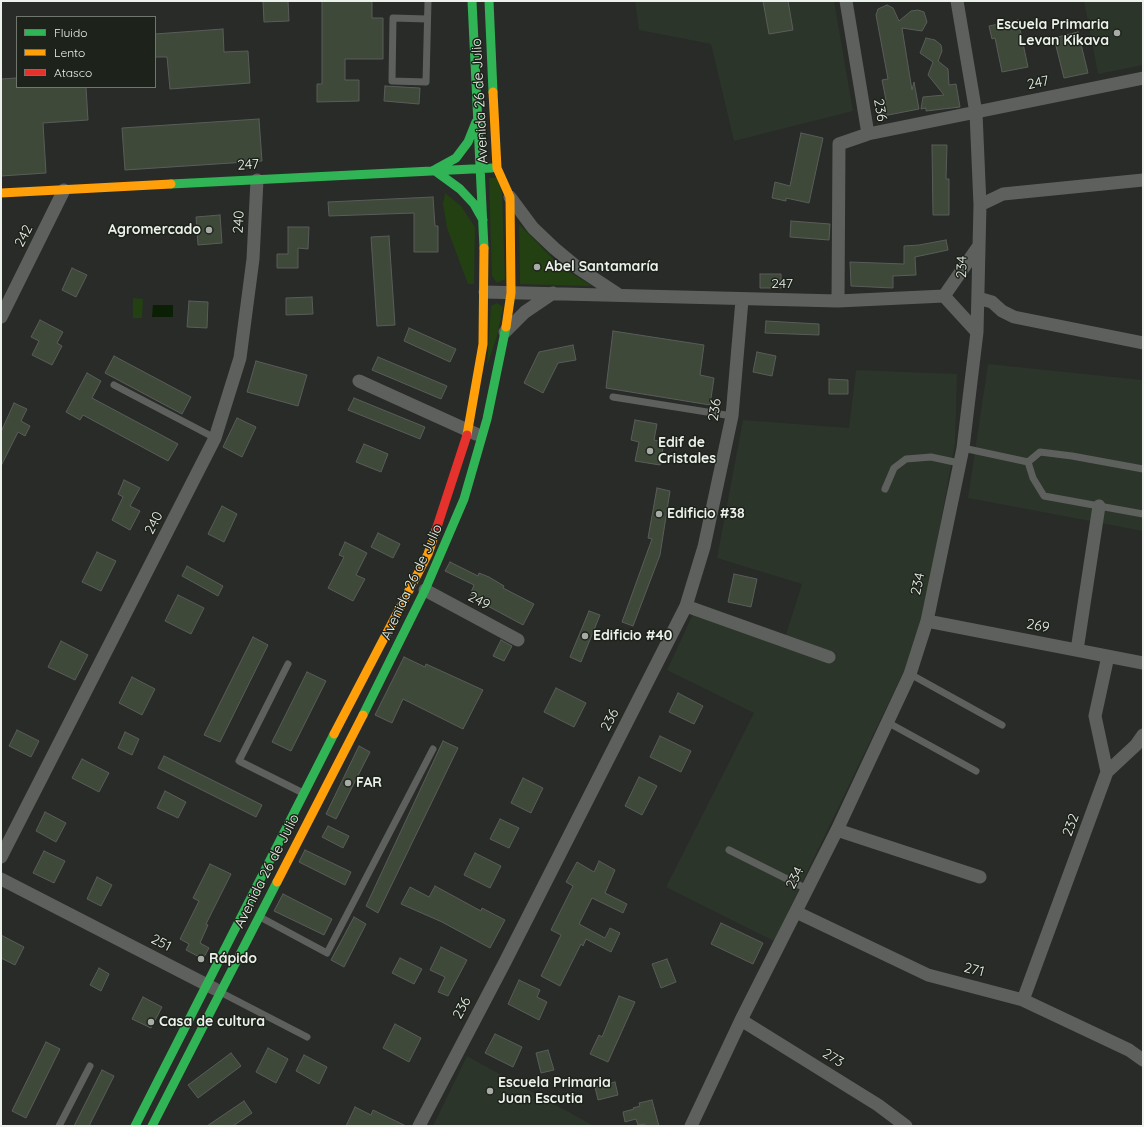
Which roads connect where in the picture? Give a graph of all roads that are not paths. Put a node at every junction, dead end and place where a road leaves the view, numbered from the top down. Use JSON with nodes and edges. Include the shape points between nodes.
{"nodes":[{"id":1,"x":428,"y":1,"type":"edge"},
{"id":2,"x":472,"y":1,"type":"edge"},
{"id":3,"x":489,"y":1,"type":"edge"},
{"id":4,"x":846,"y":1,"type":"edge"},
{"id":5,"x":957,"y":1,"type":"edge"},
{"id":6,"x":427,"y":19,"type":"junction"},
{"id":7,"x":1143,"y":78,"type":"edge"},
{"id":8,"x":976,"y":113,"type":"junction"},
{"id":9,"x":477,"y":120,"type":"junction"},
{"id":10,"x":868,"y":134,"type":"junction"},
{"id":11,"x":498,"y":168,"type":"junction"},
{"id":12,"x":480,"y":169,"type":"junction"},
{"id":13,"x":434,"y":170,"type":"junction"},
{"id":14,"x":257,"y":180,"type":"junction"},
{"id":15,"x":1143,"y":180,"type":"edge"},
{"id":16,"x":64,"y":190,"type":"junction"},
{"id":17,"x":1,"y":193,"type":"edge"},
{"id":18,"x":510,"y":196,"type":"junction"},
{"id":19,"x":980,"y":205,"type":"junction"},
{"id":20,"x":484,"y":221,"type":"junction"},
{"id":21,"x":979,"y":246,"type":"junction"},
{"id":22,"x":485,"y":292,"type":"junction"},
{"id":23,"x":511,"y":293,"type":"junction"},
{"id":24,"x":553,"y":293,"type":"junction"},
{"id":25,"x":619,"y":295,"type":"junction"},
{"id":26,"x":944,"y":296,"type":"junction"},
{"id":27,"x":978,"y":298,"type":"junction"},
{"id":28,"x":742,"y":300,"type":"junction"},
{"id":29,"x":838,"y":301,"type":"junction"},
{"id":30,"x":1,"y":317,"type":"edge"},
{"id":31,"x":506,"y":332,"type":"junction"},
{"id":32,"x":976,"y":332,"type":"junction"},
{"id":33,"x":1143,"y":343,"type":"edge"},
{"id":34,"x":359,"y":381,"type":"dead end"},
{"id":35,"x":114,"y":385,"type":"dead end"},
{"id":36,"x":613,"y":397,"type":"dead end"},
{"id":37,"x":732,"y":416,"type":"junction"},
{"id":38,"x":468,"y":431,"type":"junction"},
{"id":39,"x":482,"y":436,"type":"junction"},
{"id":40,"x":215,"y":438,"type":"junction"},
{"id":41,"x":963,"y":448,"type":"junction"},
{"id":42,"x":1028,"y":462,"type":"junction"},
{"id":43,"x":959,"y":463,"type":"junction"},
{"id":44,"x":1143,"y":469,"type":"edge"},
{"id":45,"x":885,"y":489,"type":"dead end"},
{"id":46,"x":1099,"y":506,"type":"junction"},
{"id":47,"x":1143,"y":514,"type":"edge"},
{"id":48,"x":425,"y":590,"type":"junction"},
{"id":49,"x":686,"y":606,"type":"junction"},
{"id":50,"x":927,"y":621,"type":"junction"},
{"id":51,"x":518,"y":640,"type":"dead end"},
{"id":52,"x":1077,"y":650,"type":"junction"},
{"id":53,"x":1108,"y":656,"type":"junction"},
{"id":54,"x":829,"y":657,"type":"dead end"},
{"id":55,"x":1143,"y":663,"type":"edge"},
{"id":56,"x":288,"y":664,"type":"dead end"},
{"id":57,"x":910,"y":674,"type":"junction"},
{"id":58,"x":888,"y":722,"type":"junction"},
{"id":59,"x":1002,"y":725,"type":"dead end"},
{"id":60,"x":1143,"y":735,"type":"edge"},
{"id":61,"x":433,"y":749,"type":"dead end"},
{"id":62,"x":976,"y":771,"type":"dead end"},
{"id":63,"x":1108,"y":772,"type":"junction"},
{"id":64,"x":303,"y":794,"type":"junction"},
{"id":65,"x":838,"y":830,"type":"junction"},
{"id":66,"x":729,"y":850,"type":"dead end"},
{"id":67,"x":1,"y":857,"type":"edge"},
{"id":68,"x":980,"y":877,"type":"dead end"},
{"id":69,"x":1,"y":879,"type":"edge"},
{"id":70,"x":807,"y":889,"type":"junction"},
{"id":71,"x":796,"y":912,"type":"junction"},
{"id":72,"x":260,"y":917,"type":"junction"},
{"id":73,"x":206,"y":984,"type":"junction"},
{"id":74,"x":220,"y":991,"type":"junction"},
{"id":75,"x":1023,"y":1000,"type":"junction"},
{"id":76,"x":741,"y":1020,"type":"junction"},
{"id":77,"x":307,"y":1037,"type":"dead end"},
{"id":78,"x":1143,"y":1060,"type":"edge"},
{"id":79,"x":90,"y":1066,"type":"dead end"},
{"id":80,"x":59,"y":1126,"type":"edge"},
{"id":81,"x":135,"y":1126,"type":"edge"},
{"id":82,"x":152,"y":1126,"type":"edge"},
{"id":83,"x":419,"y":1126,"type":"edge"},
{"id":84,"x":691,"y":1126,"type":"edge"},
{"id":85,"x":906,"y":1126,"type":"edge"}],
"edges":[{"from":1,"to":6,"type":"lane"},
{"from":2,"to":9,"type":"street","name":"Avenida 26 de Julio"},
{"from":3,"to":11,"type":"street","name":"Avenida 26 de Julio"},
{"from":4,"to":10,"type":"street","name":"236"},
{"from":5,"to":8,"type":"street","name":"234"},
{"from":6,"to":6,"type":"lane","via":[[393,18],[392,81],[426,82]]},
{"from":7,"to":8,"type":"street","name":"247"},
{"from":8,"to":10,"type":"street","name":"247"},
{"from":8,"to":19,"type":"street","name":"234"},
{"from":9,"to":12,"type":"street","name":"Avenida 26 de Julio"},
{"from":9,"to":13,"type":"street","via":[[468,142],[456,158]]},
{"from":10,"to":29,"type":"street","name":"236","via":[[839,144]]},
{"from":11,"to":12,"type":"street","name":"247"},
{"from":11,"to":18,"type":"street","name":"Avenida 26 de Julio"},
{"from":12,"to":13,"type":"street","name":"247"},
{"from":12,"to":20,"type":"street","name":"Avenida 26 de Julio"},
{"from":13,"to":14,"type":"street","name":"247"},
{"from":13,"to":20,"type":"street","via":[[460,189],[474,204]]},
{"from":14,"to":16,"type":"street","name":"247"},
{"from":14,"to":40,"type":"street","name":"240","via":[[253,260],[240,358]]},
{"from":15,"to":19,"type":"street","via":[[1003,194]]},
{"from":16,"to":17,"type":"street","name":"247"},
{"from":16,"to":30,"type":"street","name":"242"},
{"from":18,"to":23,"type":"street","name":"Avenida 26 de Julio"},
{"from":18,"to":25,"type":"street","via":[[533,228],[554,248],[578,268]]},
{"from":19,"to":21,"type":"street","name":"234"},
{"from":20,"to":22,"type":"street","name":"Avenida 26 de Julio"},
{"from":21,"to":26,"type":"street"},
{"from":21,"to":27,"type":"street","name":"234"},
{"from":22,"to":23,"type":"street","name":"247"},
{"from":22,"to":38,"type":"street","name":"Avenida 26 de Julio","via":[[483,344]]},
{"from":23,"to":24,"type":"street","name":"247"},
{"from":23,"to":31,"type":"street","name":"Avenida 26 de Julio"},
{"from":24,"to":25,"type":"street","name":"247"},
{"from":24,"to":31,"type":"street","via":[[525,312]]},
{"from":25,"to":28,"type":"street","name":"247"},
{"from":26,"to":29,"type":"street","name":"247"},
{"from":26,"to":32,"type":"street"},
{"from":27,"to":32,"type":"street","name":"234"},
{"from":27,"to":33,"type":"street","via":[[992,302],[1014,317]]},
{"from":28,"to":29,"type":"street","name":"247"},
{"from":28,"to":37,"type":"street","name":"236"},
{"from":31,"to":39,"type":"street","name":"Avenida 26 de Julio"},
{"from":32,"to":41,"type":"street","name":"234"},
{"from":34,"to":38,"type":"street"},
{"from":35,"to":40,"type":"lane"},
{"from":36,"to":37,"type":"lane"},
{"from":37,"to":49,"type":"street","name":"236","via":[[704,547]]},
{"from":38,"to":39,"type":"street"},
{"from":38,"to":64,"type":"street","name":"Avenida 26 de Julio","via":[[428,554]]},
{"from":39,"to":48,"type":"street","name":"Avenida 26 de Julio","via":[[464,499]]},
{"from":40,"to":67,"type":"street","name":"240"},
{"from":41,"to":42,"type":"lane"},
{"from":41,"to":43,"type":"street","name":"234"},
{"from":42,"to":44,"type":"lane","via":[[1040,452]]},
{"from":42,"to":46,"type":"lane","via":[[1033,478],[1044,496]]},
{"from":43,"to":45,"type":"lane","via":[[931,457],[906,459],[894,468]]},
{"from":43,"to":50,"type":"street","name":"234"},
{"from":46,"to":47,"type":"lane"},
{"from":46,"to":52,"type":"street"},
{"from":48,"to":51,"type":"street","name":"249"},
{"from":48,"to":72,"type":"street","name":"Avenida 26 de Julio"},
{"from":49,"to":54,"type":"street"},
{"from":49,"to":83,"type":"street","name":"236"},
{"from":50,"to":52,"type":"street","name":"269"},
{"from":50,"to":57,"type":"street","name":"234"},
{"from":52,"to":53,"type":"street","name":"269"},
{"from":53,"to":55,"type":"street","name":"269"},
{"from":53,"to":63,"type":"street","via":[[1095,716]]},
{"from":56,"to":64,"type":"lane","via":[[239,761]]},
{"from":57,"to":58,"type":"street","name":"234"},
{"from":57,"to":59,"type":"lane"},
{"from":58,"to":62,"type":"lane"},
{"from":58,"to":65,"type":"street","name":"234"},
{"from":60,"to":63,"type":"street"},
{"from":61,"to":72,"type":"lane","via":[[327,953]]},
{"from":63,"to":75,"type":"street","name":"232"},
{"from":64,"to":73,"type":"street","name":"Avenida 26 de Julio"},
{"from":65,"to":68,"type":"street"},
{"from":65,"to":70,"type":"street","name":"234"},
{"from":66,"to":70,"type":"lane"},
{"from":69,"to":73,"type":"street","name":"251"},
{"from":70,"to":71,"type":"street","name":"234"},
{"from":71,"to":75,"type":"street","name":"271","via":[[928,975]]},
{"from":71,"to":76,"type":"street","name":"234"},
{"from":72,"to":74,"type":"street","name":"Avenida 26 de Julio"},
{"from":73,"to":74,"type":"street","name":"251"},
{"from":73,"to":81,"type":"street","name":"Avenida 26 de Julio"},
{"from":74,"to":77,"type":"lane","name":"251"},
{"from":74,"to":82,"type":"street","name":"Avenida 26 de Julio"},
{"from":75,"to":78,"type":"street","name":"271","via":[[1129,1050]]},
{"from":76,"to":84,"type":"street","name":"234"},
{"from":76,"to":85,"type":"street","name":"273"},
{"from":79,"to":80,"type":"lane"}]}
